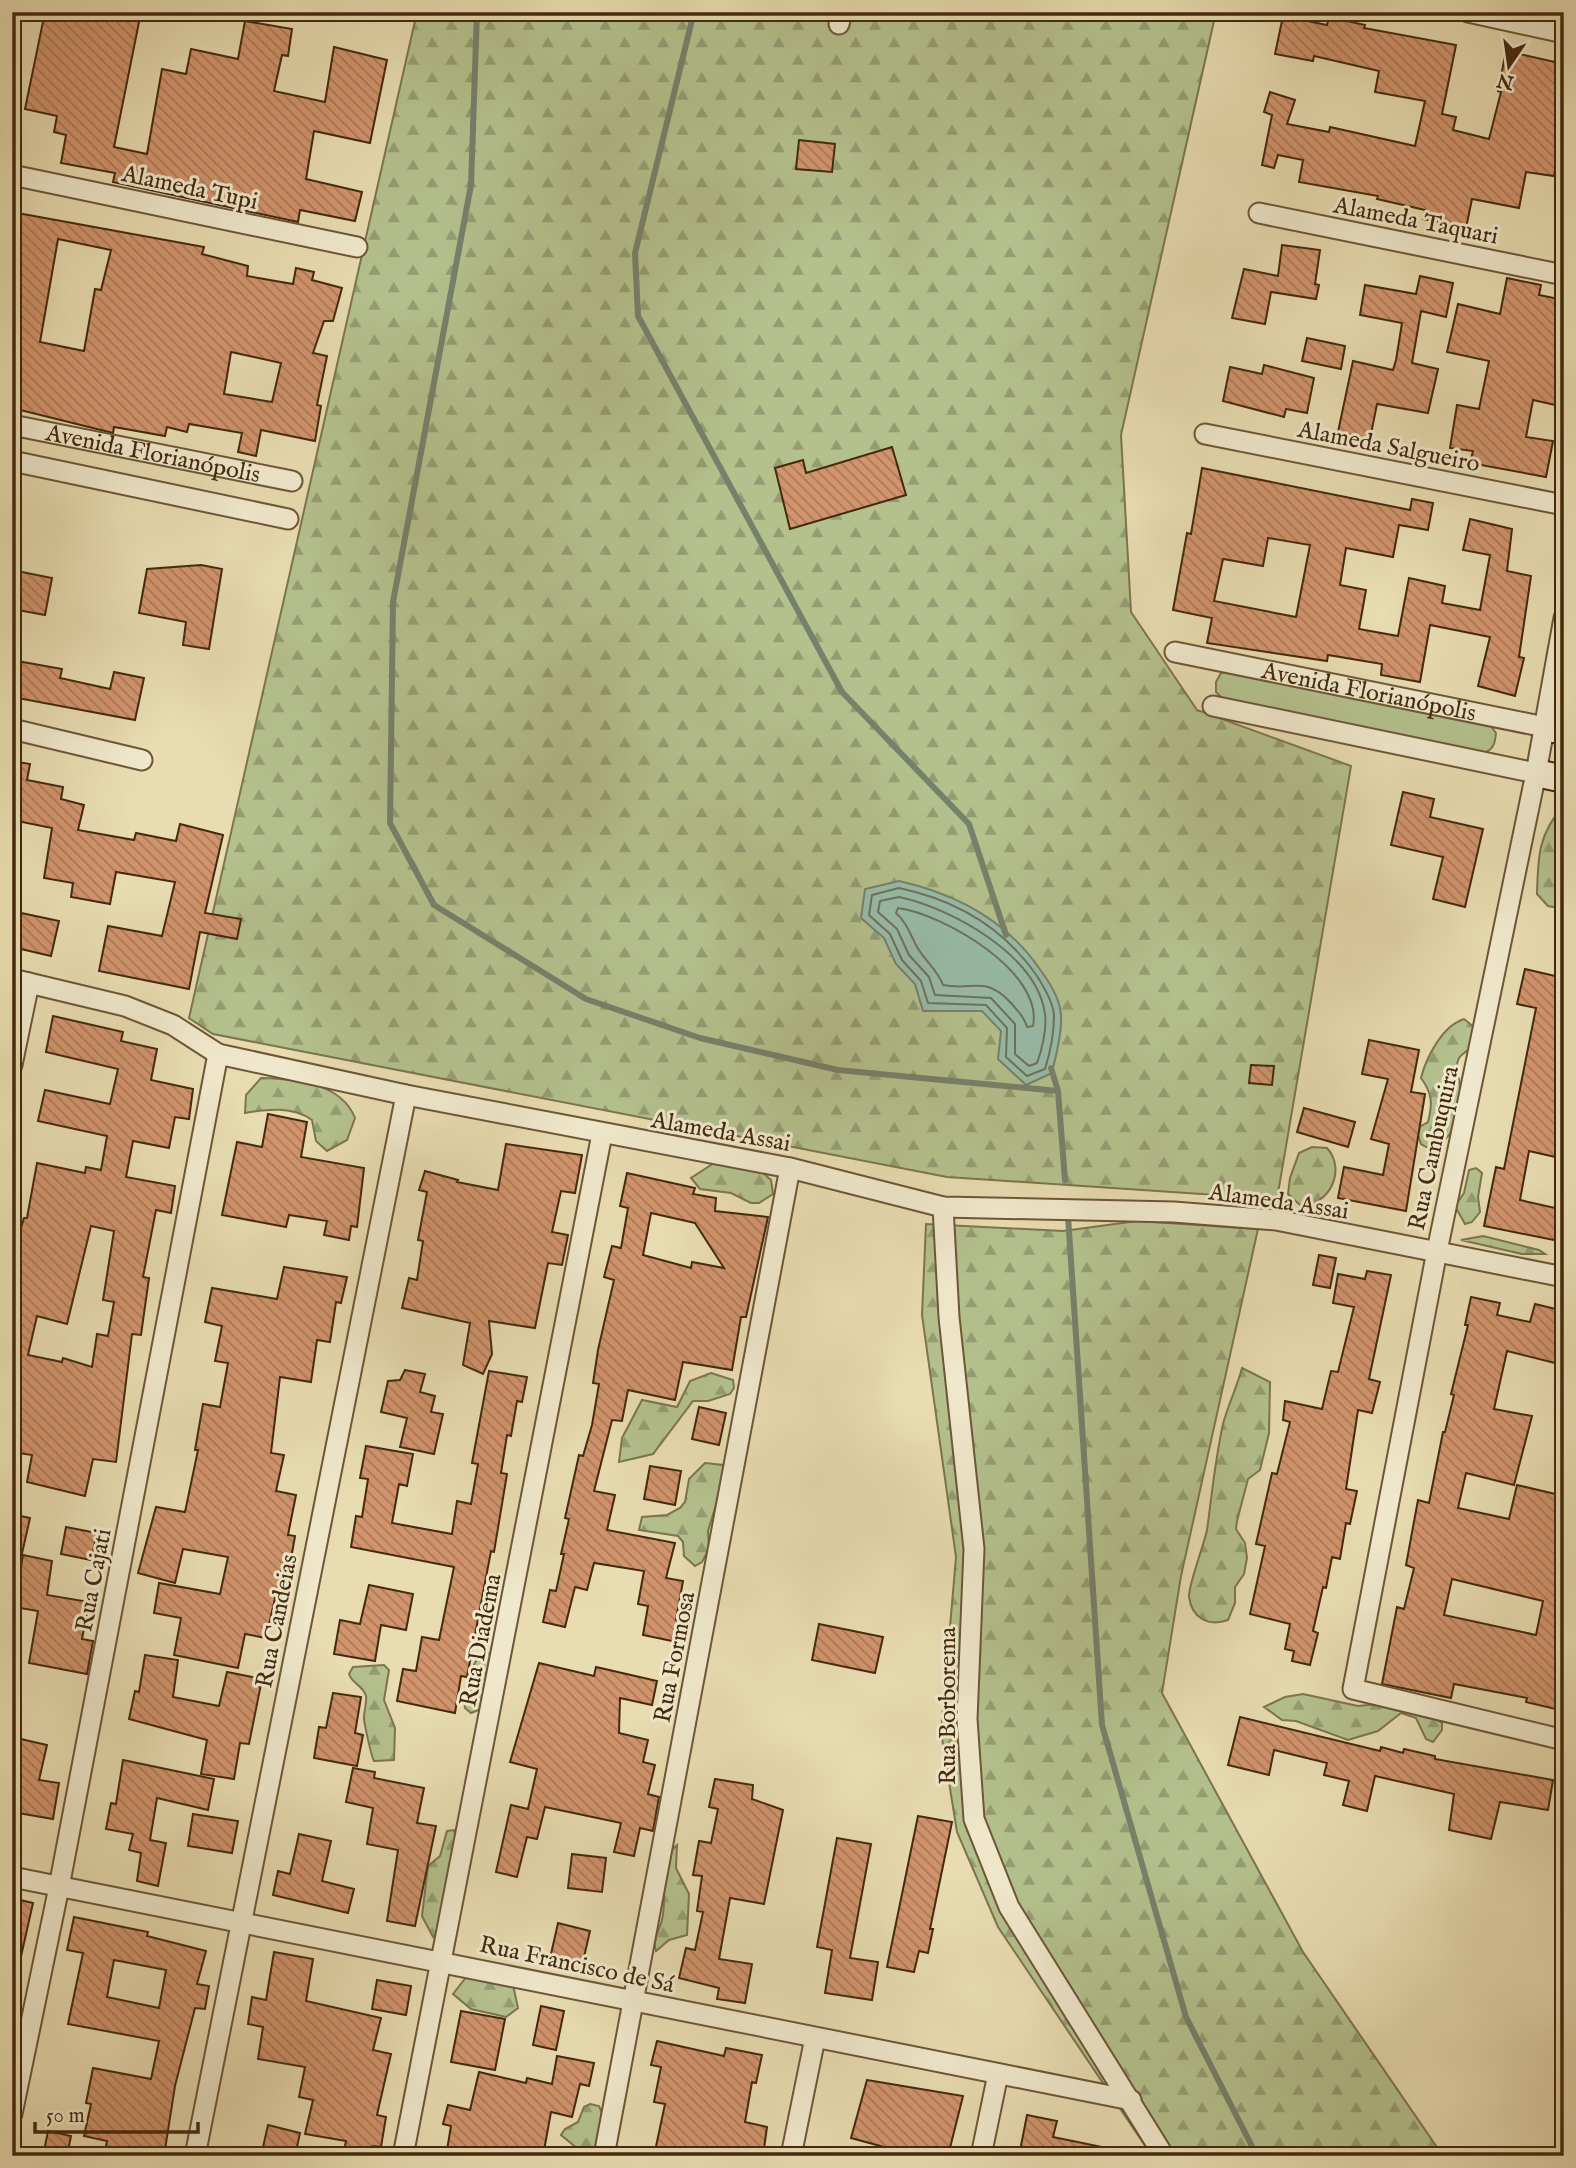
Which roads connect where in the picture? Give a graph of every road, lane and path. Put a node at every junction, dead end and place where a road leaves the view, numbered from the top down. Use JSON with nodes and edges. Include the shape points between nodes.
{"nodes":[{"id":1,"x":1468,"y":12,"type":"edge"},
{"id":2,"x":1564,"y":33,"type":"edge"},
{"id":3,"x":12,"y":175,"type":"edge"},
{"id":4,"x":1259,"y":214,"type":"dead end"},
{"id":5,"x":357,"y":247,"type":"dead end"},
{"id":6,"x":1564,"y":275,"type":"edge"},
{"id":7,"x":12,"y":425,"type":"edge"},
{"id":8,"x":1205,"y":434,"type":"dead end"},
{"id":9,"x":12,"y":461,"type":"edge"},
{"id":10,"x":292,"y":481,"type":"dead end"},
{"id":11,"x":1564,"y":505,"type":"edge"},
{"id":12,"x":288,"y":519,"type":"dead end"},
{"id":13,"x":1564,"y":618,"type":"edge"},
{"id":14,"x":1175,"y":652,"type":"dead end"},
{"id":15,"x":1213,"y":706,"type":"dead end"},
{"id":16,"x":12,"y":729,"type":"edge"},
{"id":17,"x":1554,"y":729,"type":"edge"},
{"id":18,"x":142,"y":760,"type":"dead end"},
{"id":19,"x":1536,"y":773,"type":"junction"},
{"id":20,"x":1564,"y":779,"type":"edge"},
{"id":21,"x":21,"y":981,"type":"edge"},
{"id":22,"x":218,"y":1055,"type":"junction"},
{"id":23,"x":12,"y":1065,"type":"edge"},
{"id":24,"x":406,"y":1095,"type":"junction"},
{"id":25,"x":602,"y":1134,"type":"junction"},
{"id":26,"x":790,"y":1168,"type":"junction"},
{"id":27,"x":943,"y":1207,"type":"junction"},
{"id":28,"x":1437,"y":1251,"type":"junction"},
{"id":29,"x":1564,"y":1277,"type":"edge"},
{"id":30,"x":1564,"y":1740,"type":"edge"},
{"id":31,"x":12,"y":1877,"type":"edge"},
{"id":32,"x":59,"y":1887,"type":"junction"},
{"id":33,"x":241,"y":1923,"type":"junction"},
{"id":34,"x":443,"y":1961,"type":"junction"},
{"id":35,"x":635,"y":2002,"type":"junction"},
{"id":36,"x":815,"y":2038,"type":"junction"},
{"id":37,"x":998,"y":2074,"type":"junction"},
{"id":38,"x":1131,"y":2099,"type":"junction"},
{"id":39,"x":12,"y":2114,"type":"edge"},
{"id":40,"x":195,"y":2156,"type":"edge"},
{"id":41,"x":403,"y":2156,"type":"edge"},
{"id":42,"x":604,"y":2156,"type":"edge"},
{"id":43,"x":791,"y":2156,"type":"edge"},
{"id":44,"x":981,"y":2156,"type":"edge"},
{"id":45,"x":1164,"y":2156,"type":"edge"}],
"edges":[{"from":1,"to":2,"type":"street"},
{"from":3,"to":5,"type":"street","name":"Alameda Tupi"},
{"from":4,"to":6,"type":"street","name":"Alameda Taquari"},
{"from":7,"to":10,"type":"street","name":"Avenida Florianópolis"},
{"from":8,"to":11,"type":"street","name":"Alameda Salgueiro"},
{"from":9,"to":12,"type":"street","name":"Avenida Florianópolis"},
{"from":13,"to":17,"type":"street","name":"Rua Cambuquira"},
{"from":14,"to":17,"type":"street","name":"Avenida Florianópolis"},
{"from":15,"to":19,"type":"street","name":"Avenida Florianópolis"},
{"from":16,"to":18,"type":"street"},
{"from":17,"to":19,"type":"street","name":"Rua Cambuquira"},
{"from":19,"to":20,"type":"street","name":"Avenida Florianópolis"},
{"from":19,"to":28,"type":"street","name":"Rua Cambuquira"},
{"from":21,"to":22,"type":"street","name":"Alameda Assai","via":[[125,1006],[173,1025]]},
{"from":21,"to":23,"type":"street"},
{"from":22,"to":24,"type":"street","name":"Alameda Assai"},
{"from":22,"to":32,"type":"street","name":"Rua Cajati"},
{"from":24,"to":25,"type":"street","name":"Alameda Assai"},
{"from":24,"to":33,"type":"street","name":"Rua Candeias"},
{"from":25,"to":26,"type":"street","name":"Alameda Assai"},
{"from":25,"to":34,"type":"street","name":"Rua Diadema"},
{"from":26,"to":27,"type":"street","name":"Alameda Assai"},
{"from":26,"to":35,"type":"street","name":"Rua Formosa"},
{"from":27,"to":28,"type":"street","name":"Alameda Assai","via":[[1174,1212],[1276,1220]]},
{"from":27,"to":38,"type":"street","name":"Rua Borborema","via":[[949,1317],[974,1549],[967,1719],[974,1819],[1009,1907]]},
{"from":28,"to":29,"type":"street","name":"Alameda Assai"},
{"from":28,"to":30,"type":"street","name":"Rua Cambuquira","via":[[1353,1689]]},
{"from":31,"to":32,"type":"street","name":"Rua Francisco de Sá"},
{"from":32,"to":33,"type":"street","name":"Rua Francisco de Sá"},
{"from":32,"to":39,"type":"street","name":"Rua Cajati"},
{"from":33,"to":34,"type":"street","name":"Rua Francisco de Sá"},
{"from":33,"to":40,"type":"street","name":"Rua Candeias"},
{"from":34,"to":35,"type":"street","name":"Rua Francisco de Sá"},
{"from":34,"to":41,"type":"street","name":"Rua Diadema"},
{"from":35,"to":36,"type":"street","name":"Rua Francisco de Sá"},
{"from":35,"to":42,"type":"street","name":"Rua Formosa"},
{"from":36,"to":37,"type":"street","name":"Rua Francisco de Sá"},
{"from":36,"to":43,"type":"street"},
{"from":37,"to":38,"type":"street","name":"Rua Francisco de Sá"},
{"from":37,"to":44,"type":"street"},
{"from":38,"to":45,"type":"street","name":"Rua Borborema"}]}
